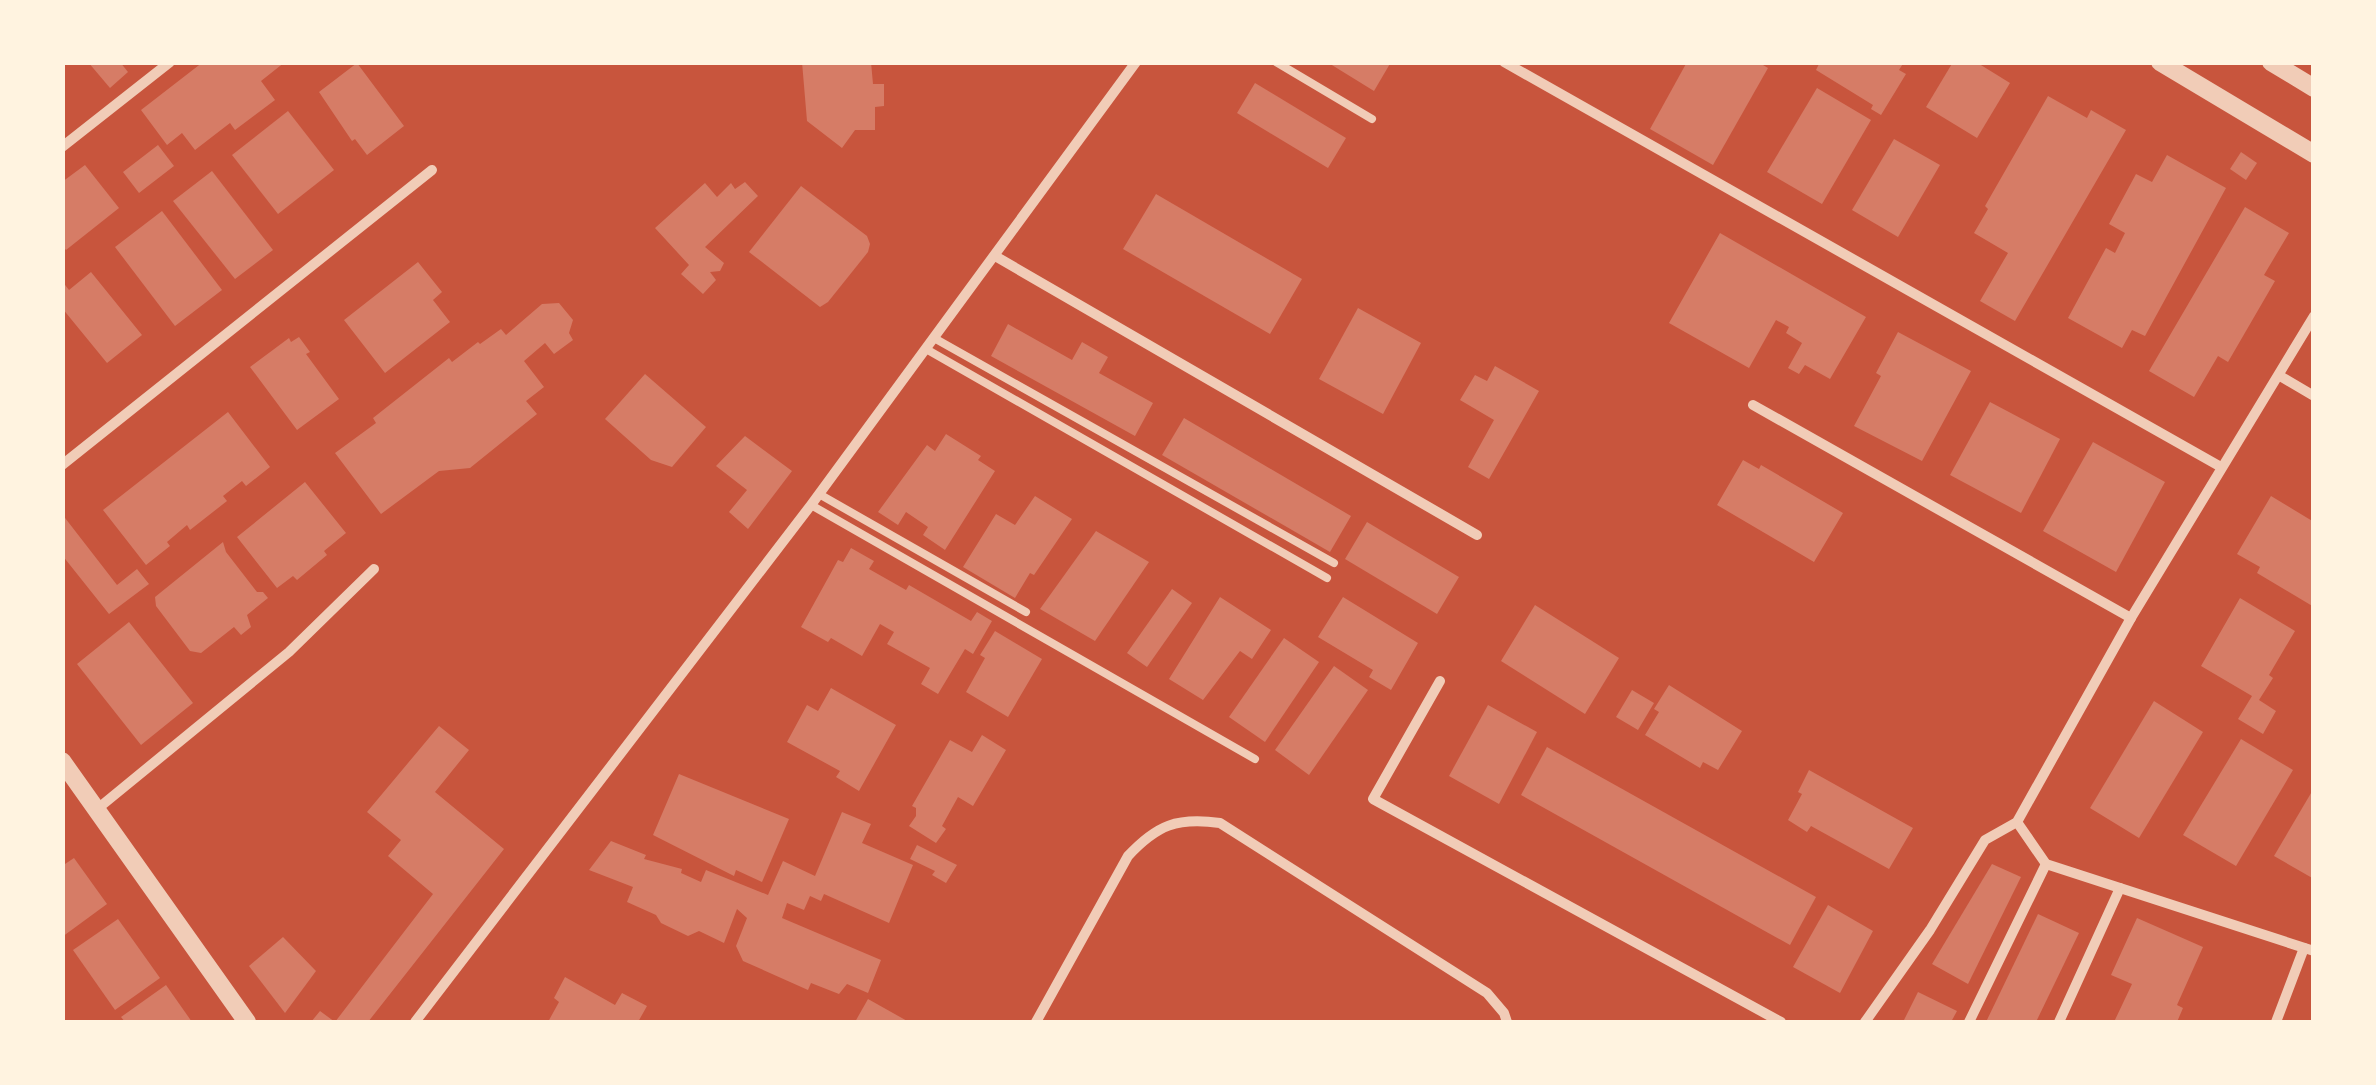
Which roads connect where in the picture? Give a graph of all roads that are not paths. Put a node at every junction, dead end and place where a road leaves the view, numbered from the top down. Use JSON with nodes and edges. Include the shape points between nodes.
{"nodes":[{"id":1,"x":170,"y":62,"type":"edge"},
{"id":2,"x":1136,"y":62,"type":"edge"},
{"id":3,"x":1276,"y":62,"type":"edge"},
{"id":4,"x":1504,"y":62,"type":"edge"},
{"id":5,"x":2160,"y":62,"type":"edge"},
{"id":6,"x":2271,"y":62,"type":"edge"},
{"id":7,"x":2314,"y":88,"type":"edge"},
{"id":8,"x":1372,"y":119,"type":"dead end"},
{"id":9,"x":62,"y":147,"type":"edge"},
{"id":10,"x":2314,"y":154,"type":"edge"},
{"id":11,"x":432,"y":170,"type":"dead end"},
{"id":12,"x":994,"y":256,"type":"junction"},
{"id":13,"x":2314,"y":316,"type":"edge"},
{"id":14,"x":934,"y":338,"type":"junction"},
{"id":15,"x":926,"y":349,"type":"junction"},
{"id":16,"x":2280,"y":376,"type":"junction"},
{"id":17,"x":2314,"y":396,"type":"edge"},
{"id":18,"x":1752,"y":405,"type":"dead end"},
{"id":19,"x":62,"y":465,"type":"edge"},
{"id":20,"x":2221,"y":467,"type":"junction"},
{"id":21,"x":819,"y":494,"type":"junction"},
{"id":22,"x":811,"y":505,"type":"junction"},
{"id":23,"x":1477,"y":536,"type":"dead end"},
{"id":24,"x":1334,"y":563,"type":"dead end"},
{"id":25,"x":374,"y":569,"type":"dead end"},
{"id":26,"x":1327,"y":578,"type":"dead end"},
{"id":27,"x":1026,"y":612,"type":"dead end"},
{"id":28,"x":2131,"y":618,"type":"junction"},
{"id":29,"x":1440,"y":681,"type":"dead end"},
{"id":30,"x":1254,"y":759,"type":"dead end"},
{"id":31,"x":62,"y":761,"type":"edge"},
{"id":32,"x":96,"y":810,"type":"junction"},
{"id":33,"x":2017,"y":822,"type":"junction"},
{"id":34,"x":2046,"y":864,"type":"junction"},
{"id":35,"x":2120,"y":888,"type":"junction"},
{"id":36,"x":2309,"y":949,"type":"edge"},
{"id":37,"x":247,"y":1022,"type":"edge"},
{"id":38,"x":415,"y":1022,"type":"edge"},
{"id":39,"x":1036,"y":1022,"type":"edge"},
{"id":40,"x":1508,"y":1022,"type":"edge"},
{"id":41,"x":1781,"y":1022,"type":"edge"},
{"id":42,"x":1865,"y":1022,"type":"edge"},
{"id":43,"x":1969,"y":1022,"type":"edge"},
{"id":44,"x":2059,"y":1022,"type":"edge"},
{"id":45,"x":2276,"y":1022,"type":"edge"}],
"edges":[{"from":1,"to":9,"type":"street"},
{"from":2,"to":12,"type":"street"},
{"from":3,"to":8,"type":"lane"},
{"from":4,"to":20,"type":"street"},
{"from":5,"to":10,"type":"street"},
{"from":6,"to":7,"type":"street"},
{"from":11,"to":19,"type":"street"},
{"from":12,"to":14,"type":"street"},
{"from":12,"to":23,"type":"street"},
{"from":13,"to":16,"type":"street"},
{"from":14,"to":15,"type":"street"},
{"from":14,"to":24,"type":"lane"},
{"from":15,"to":21,"type":"street"},
{"from":15,"to":26,"type":"lane"},
{"from":16,"to":17,"type":"street"},
{"from":16,"to":20,"type":"street"},
{"from":18,"to":28,"type":"street"},
{"from":20,"to":28,"type":"street"},
{"from":21,"to":22,"type":"street"},
{"from":21,"to":27,"type":"lane"},
{"from":22,"to":30,"type":"lane"},
{"from":22,"to":38,"type":"street"},
{"from":25,"to":32,"type":"street","via":[[288,652]]},
{"from":28,"to":33,"type":"street"},
{"from":29,"to":41,"type":"street","via":[[1373,799]]},
{"from":31,"to":32,"type":"street"},
{"from":32,"to":37,"type":"street"},
{"from":33,"to":34,"type":"street"},
{"from":33,"to":42,"type":"street","via":[[1985,840]]},
{"from":34,"to":35,"type":"street"},
{"from":34,"to":43,"type":"street"},
{"from":35,"to":36,"type":"street"},
{"from":35,"to":44,"type":"street"},
{"from":36,"to":45,"type":"street"},
{"from":39,"to":40,"type":"street","via":[[1128,856],[1157,830],[1194,819],[1220,823],[1470,982]]}]}
